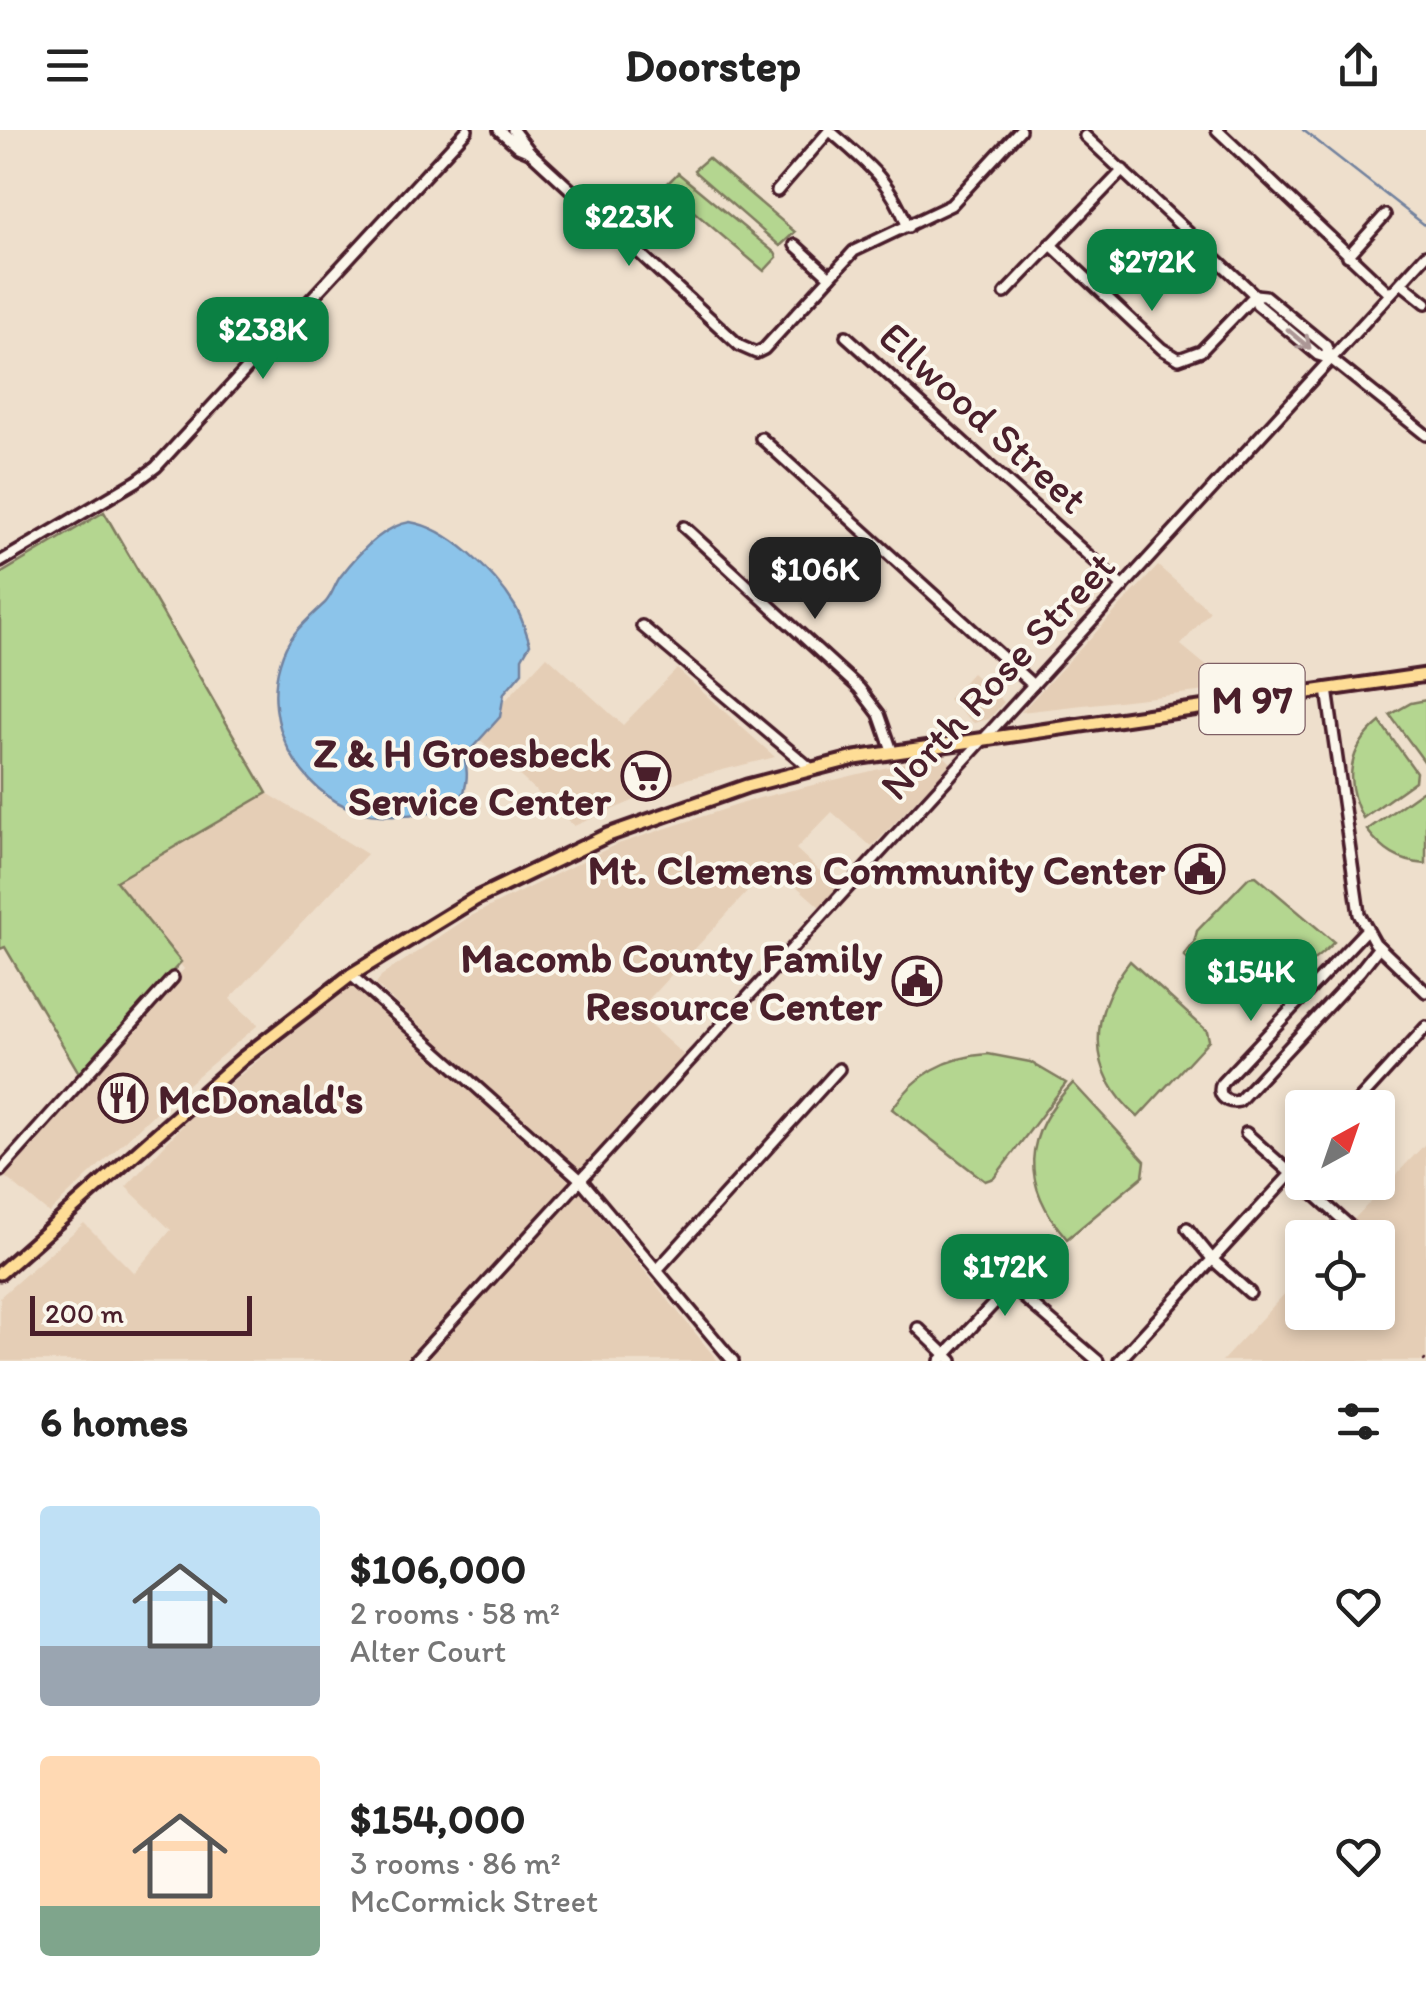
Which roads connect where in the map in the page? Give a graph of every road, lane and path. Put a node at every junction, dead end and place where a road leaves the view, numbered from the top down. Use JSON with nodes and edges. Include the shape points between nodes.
{"nodes":[{"id":1,"x":467,"y":130,"type":"edge"},
{"id":2,"x":829,"y":130,"type":"edge"},
{"id":3,"x":1020,"y":130,"type":"edge"},
{"id":4,"x":1217,"y":130,"type":"edge"},
{"id":5,"x":504,"y":131,"type":"edge"},
{"id":6,"x":1085,"y":136,"type":"dead end"},
{"id":7,"x":1123,"y":170,"type":"junction"},
{"id":8,"x":777,"y":191,"type":"dead end"},
{"id":9,"x":1385,"y":215,"type":"dead end"},
{"id":10,"x":908,"y":227,"type":"junction"},
{"id":11,"x":1050,"y":244,"type":"junction"},
{"id":12,"x":795,"y":245,"type":"dead end"},
{"id":13,"x":1426,"y":255,"type":"edge"},
{"id":14,"x":1348,"y":256,"type":"junction"},
{"id":15,"x":830,"y":277,"type":"junction"},
{"id":16,"x":1401,"y":283,"type":"junction"},
{"id":17,"x":1006,"y":292,"type":"dead end"},
{"id":18,"x":1390,"y":294,"type":"junction"},
{"id":19,"x":1254,"y":295,"type":"junction"},
{"id":20,"x":1426,"y":303,"type":"edge"},
{"id":21,"x":846,"y":336,"type":"dead end"},
{"id":22,"x":1330,"y":359,"type":"junction"},
{"id":23,"x":1426,"y":435,"type":"edge"},
{"id":24,"x":761,"y":438,"type":"dead end"},
{"id":25,"x":684,"y":527,"type":"dead end"},
{"id":26,"x":0,"y":562,"type":"edge"},
{"id":27,"x":1122,"y":587,"type":"junction"},
{"id":28,"x":642,"y":626,"type":"dead end"},
{"id":29,"x":1426,"y":675,"type":"edge"},
{"id":30,"x":1032,"y":685,"type":"junction"},
{"id":31,"x":1327,"y":689,"type":"junction"},
{"id":32,"x":984,"y":737,"type":"junction"},
{"id":33,"x":892,"y":750,"type":"junction"},
{"id":34,"x":809,"y":767,"type":"junction"},
{"id":35,"x":1366,"y":930,"type":"junction"},
{"id":36,"x":1378,"y":947,"type":"junction"},
{"id":37,"x":351,"y":975,"type":"junction"},
{"id":38,"x":173,"y":978,"type":"dead end"},
{"id":39,"x":1426,"y":992,"type":"edge"},
{"id":40,"x":1426,"y":1027,"type":"edge"},
{"id":41,"x":839,"y":1069,"type":"dead end"},
{"id":42,"x":1368,"y":1090,"type":"edge"},
{"id":43,"x":1246,"y":1133,"type":"dead end"},
{"id":44,"x":1285,"y":1168,"type":"edge"},
{"id":45,"x":0,"y":1171,"type":"edge"},
{"id":46,"x":581,"y":1180,"type":"junction"},
{"id":47,"x":1285,"y":1182,"type":"edge"},
{"id":48,"x":1321,"y":1200,"type":"edge"},
{"id":49,"x":1343,"y":1220,"type":"edge"},
{"id":50,"x":1187,"y":1228,"type":"dead end"},
{"id":51,"x":1042,"y":1252,"type":"dead end"},
{"id":52,"x":973,"y":1254,"type":"dead end"},
{"id":53,"x":1213,"y":1260,"type":"junction"},
{"id":54,"x":658,"y":1270,"type":"junction"},
{"id":55,"x":0,"y":1273,"type":"edge"},
{"id":56,"x":1010,"y":1286,"type":"junction"},
{"id":57,"x":1250,"y":1293,"type":"dead end"},
{"id":58,"x":918,"y":1328,"type":"dead end"},
{"id":59,"x":946,"y":1359,"type":"edge"},
{"id":60,"x":414,"y":1361,"type":"edge"},
{"id":61,"x":732,"y":1361,"type":"edge"},
{"id":62,"x":1098,"y":1361,"type":"edge"},
{"id":63,"x":1119,"y":1361,"type":"edge"}],
"edges":[{"from":1,"to":26,"type":"street","via":[[156,467]]},
{"from":2,"to":8,"type":"street"},
{"from":2,"to":10,"type":"street","via":[[884,180]]},
{"from":3,"to":10,"type":"street","via":[[956,201]]},
{"from":4,"to":14,"type":"street"},
{"from":5,"to":15,"type":"street","via":[[750,352],[764,349]]},
{"from":6,"to":7,"type":"street"},
{"from":7,"to":11,"type":"street"},
{"from":7,"to":19,"type":"street"},
{"from":9,"to":14,"type":"street"},
{"from":10,"to":15,"type":"street","via":[[854,251]]},
{"from":11,"to":17,"type":"street"},
{"from":11,"to":19,"type":"street","via":[[1162,350],[1179,358],[1201,351]]},
{"from":12,"to":15,"type":"street"},
{"from":13,"to":16,"type":"street","name":"North Rose Street"},
{"from":14,"to":18,"type":"street"},
{"from":16,"to":18,"type":"street","name":"North Rose Street"},
{"from":16,"to":20,"type":"street"},
{"from":18,"to":22,"type":"street","name":"North Rose Street"},
{"from":19,"to":22,"type":"street","via":[[1326,346]]},
{"from":21,"to":27,"type":"street","name":"Ellwood Street"},
{"from":22,"to":23,"type":"street"},
{"from":22,"to":27,"type":"street","name":"North Rose Street"},
{"from":24,"to":30,"type":"street"},
{"from":25,"to":33,"type":"street","via":[[859,688],[880,714]]},
{"from":27,"to":30,"type":"street","name":"North Rose Street"},
{"from":28,"to":34,"type":"street"},
{"from":29,"to":31,"type":"main road","number":"M 97"},
{"from":30,"to":32,"type":"street","name":"North Rose Street"},
{"from":31,"to":32,"type":"main road","number":"M 97"},
{"from":31,"to":35,"type":"street","via":[[1356,905]]},
{"from":32,"to":33,"type":"main road","number":"M 97"},
{"from":32,"to":46,"type":"street","name":"North Rose Street"},
{"from":33,"to":34,"type":"main road","number":"M 97"},
{"from":34,"to":37,"type":"main road","number":"M 97","via":[[689,804],[570,852],[475,899]]},
{"from":35,"to":36,"type":"street"},
{"from":35,"to":36,"type":"street","via":[[1222,1083],[1223,1098],[1239,1101]]},
{"from":36,"to":39,"type":"street"},
{"from":37,"to":46,"type":"street"},
{"from":37,"to":55,"type":"main road","number":"M 97","via":[[242,1059]]},
{"from":38,"to":45,"type":"street"},
{"from":40,"to":42,"type":"street"},
{"from":41,"to":54,"type":"street"},
{"from":43,"to":44,"type":"street"},
{"from":46,"to":54,"type":"street"},
{"from":46,"to":60,"type":"street","name":"North Rose Street"},
{"from":47,"to":53,"type":"street"},
{"from":48,"to":49,"type":"street"},
{"from":50,"to":53,"type":"street"},
{"from":51,"to":56,"type":"street"},
{"from":52,"to":56,"type":"street"},
{"from":53,"to":57,"type":"street"},
{"from":53,"to":63,"type":"street"},
{"from":54,"to":61,"type":"street"},
{"from":56,"to":59,"type":"street"},
{"from":56,"to":62,"type":"street"},
{"from":58,"to":59,"type":"street"}]}
